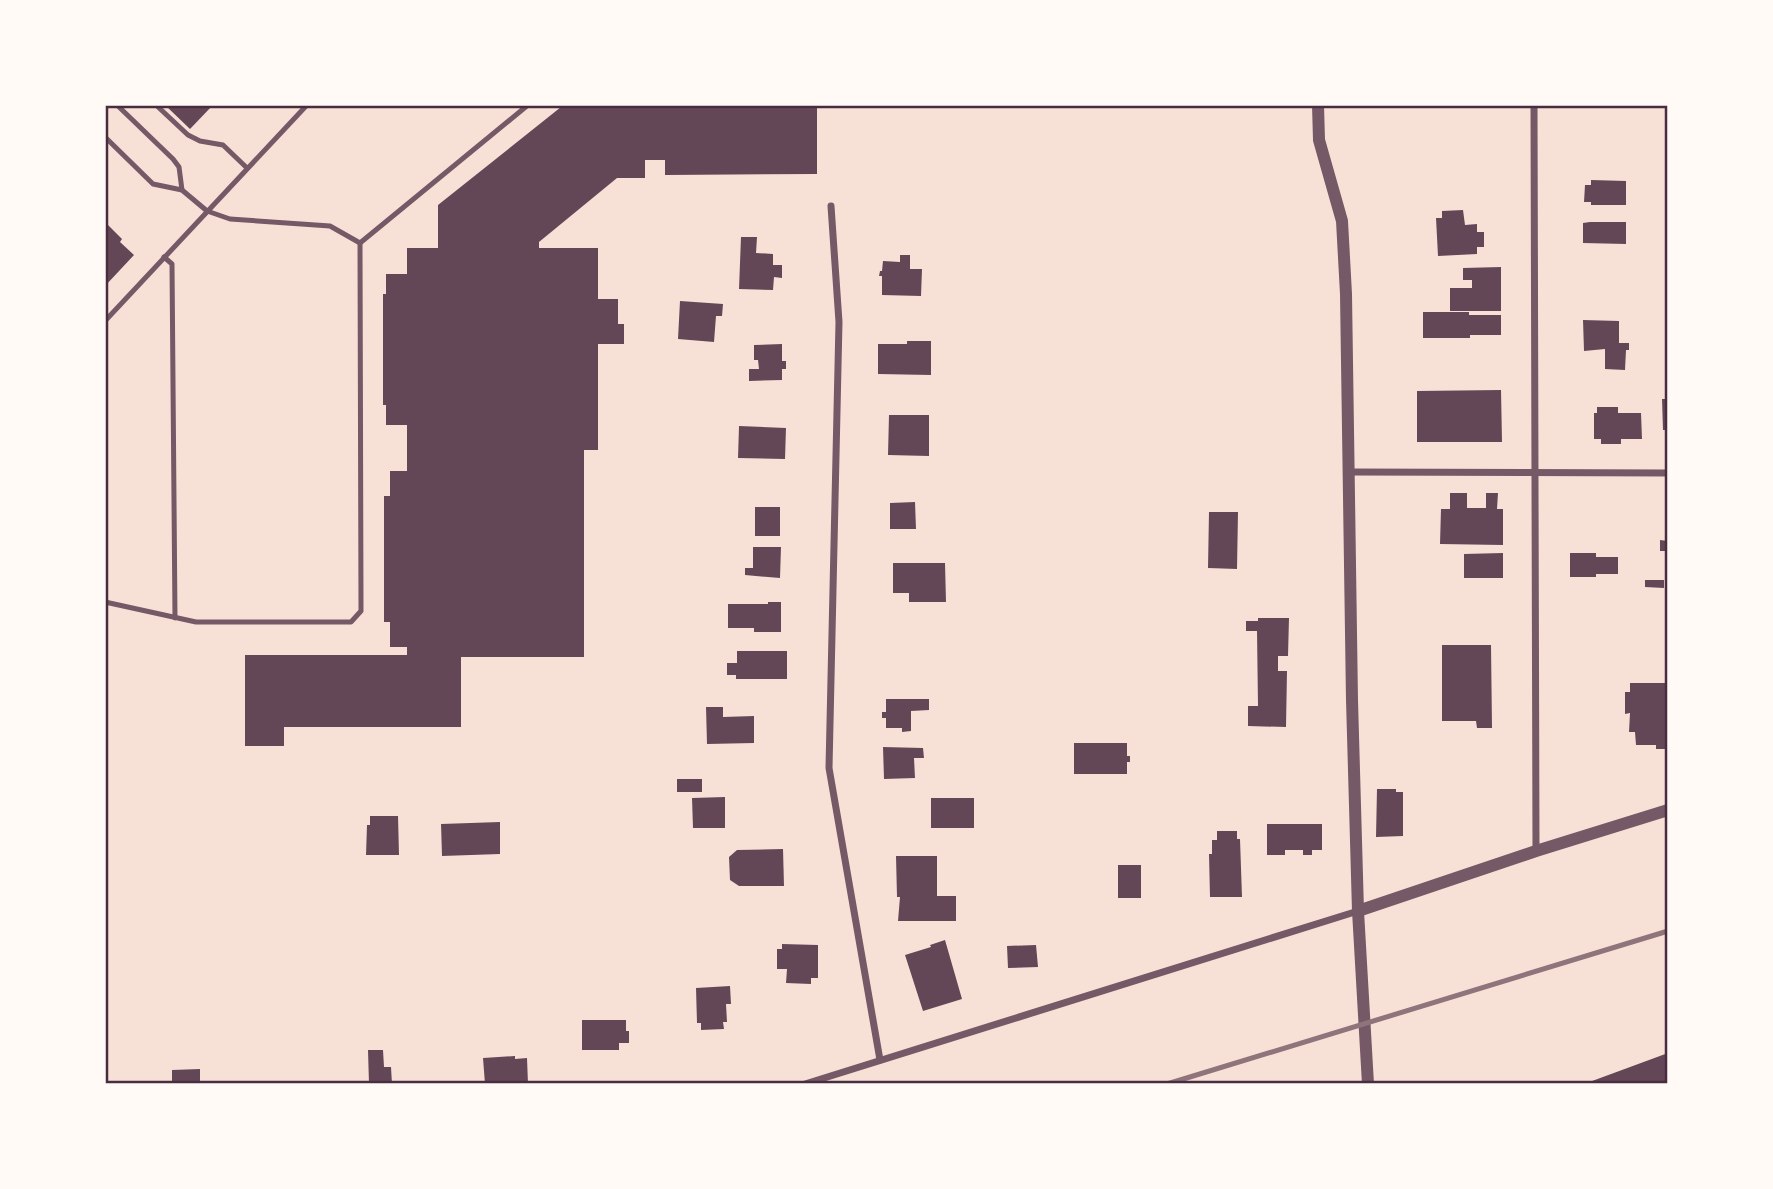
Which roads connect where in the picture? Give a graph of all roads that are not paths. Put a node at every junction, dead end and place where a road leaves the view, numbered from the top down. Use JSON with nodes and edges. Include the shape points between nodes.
{"nodes":[{"id":1,"x":117,"y":105,"type":"edge"},
{"id":2,"x":156,"y":105,"type":"edge"},
{"id":3,"x":307,"y":105,"type":"edge"},
{"id":4,"x":528,"y":105,"type":"edge"},
{"id":5,"x":1318,"y":105,"type":"edge"},
{"id":6,"x":1534,"y":105,"type":"edge"},
{"id":7,"x":105,"y":136,"type":"edge"},
{"id":8,"x":247,"y":168,"type":"junction"},
{"id":9,"x":182,"y":190,"type":"junction"},
{"id":10,"x":831,"y":206,"type":"dead end"},
{"id":11,"x":207,"y":211,"type":"junction"},
{"id":12,"x":360,"y":243,"type":"junction"},
{"id":13,"x":164,"y":257,"type":"junction"},
{"id":14,"x":105,"y":321,"type":"edge"},
{"id":15,"x":1350,"y":472,"type":"junction"},
{"id":16,"x":1536,"y":473,"type":"junction"},
{"id":17,"x":1668,"y":473,"type":"edge"},
{"id":18,"x":105,"y":602,"type":"edge"},
{"id":19,"x":175,"y":618,"type":"junction"},
{"id":20,"x":1668,"y":810,"type":"edge"},
{"id":21,"x":1536,"y":851,"type":"junction"},
{"id":22,"x":1358,"y":911,"type":"junction"},
{"id":23,"x":880,"y":1060,"type":"junction"},
{"id":24,"x":805,"y":1084,"type":"edge"},
{"id":25,"x":1368,"y":1084,"type":"edge"}],
"edges":[{"from":1,"to":9,"type":"lane","via":[[173,159],[179,167]]},
{"from":2,"to":8,"type":"lane","via":[[188,135],[223,145]]},
{"from":3,"to":8,"type":"lane"},
{"from":4,"to":12,"type":"lane"},
{"from":5,"to":15,"type":"street","via":[[1319,140],[1342,220]]},
{"from":6,"to":16,"type":"street"},
{"from":7,"to":9,"type":"lane","via":[[153,184]]},
{"from":8,"to":11,"type":"lane"},
{"from":9,"to":11,"type":"lane"},
{"from":10,"to":23,"type":"street","via":[[839,322],[829,768]]},
{"from":11,"to":12,"type":"lane","via":[[230,219],[330,226]]},
{"from":11,"to":13,"type":"lane"},
{"from":12,"to":19,"type":"lane","via":[[361,611],[351,622],[196,622]]},
{"from":13,"to":14,"type":"lane"},
{"from":13,"to":19,"type":"lane","via":[[172,264]]},
{"from":15,"to":16,"type":"street"},
{"from":15,"to":22,"type":"street"},
{"from":16,"to":17,"type":"street"},
{"from":16,"to":21,"type":"street"},
{"from":18,"to":19,"type":"lane"},
{"from":20,"to":21,"type":"street"},
{"from":21,"to":22,"type":"street"},
{"from":22,"to":23,"type":"street"},
{"from":22,"to":25,"type":"street"},
{"from":23,"to":24,"type":"street"}]}
